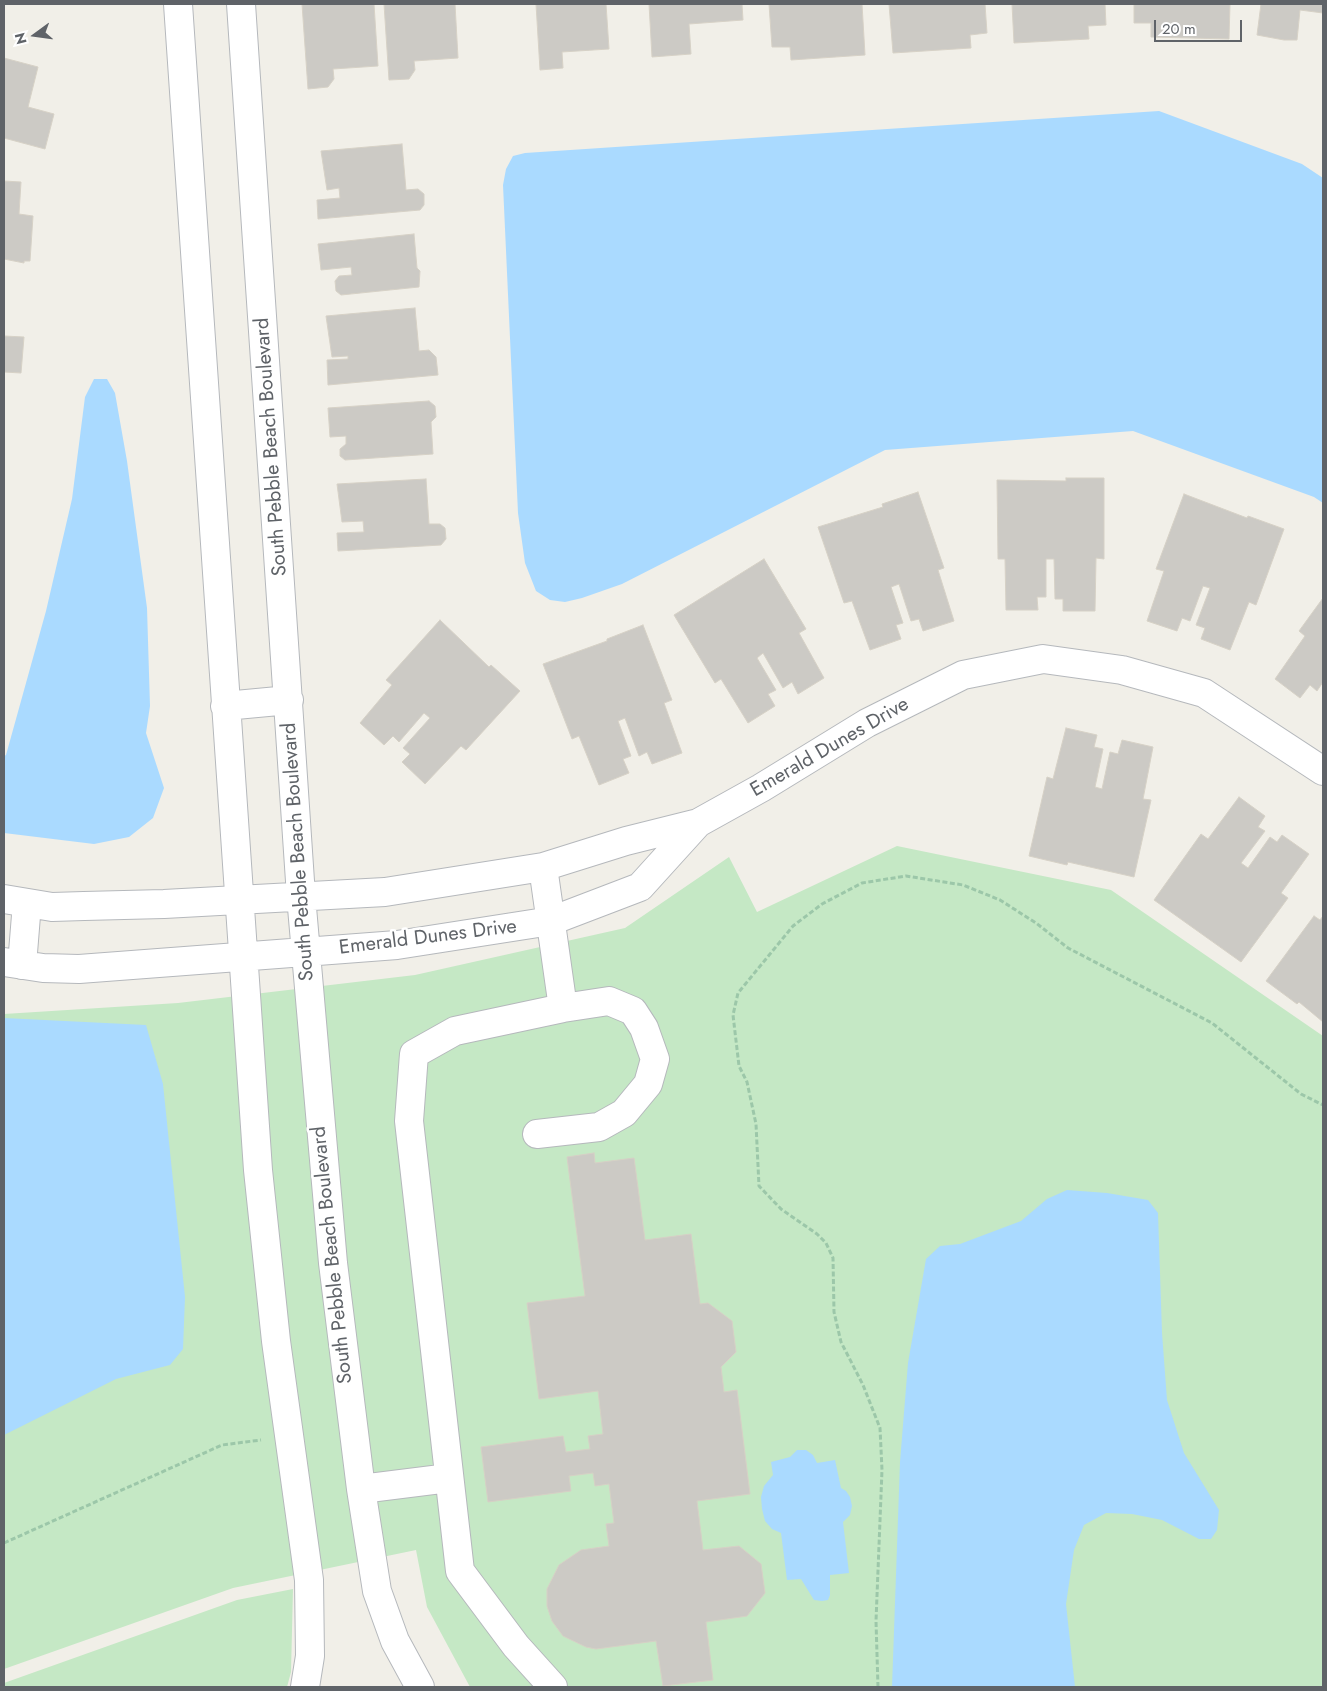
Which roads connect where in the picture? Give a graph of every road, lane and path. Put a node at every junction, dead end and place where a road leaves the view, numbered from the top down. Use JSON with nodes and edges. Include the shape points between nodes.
{"nodes":[{"id":1,"x":178,"y":4,"type":"edge"},
{"id":2,"x":241,"y":4,"type":"edge"},
{"id":3,"x":289,"y":700,"type":"junction"},
{"id":4,"x":225,"y":706,"type":"junction"},
{"id":5,"x":1323,"y":771,"type":"edge"},
{"id":6,"x":698,"y":823,"type":"junction"},
{"id":7,"x":543,"y":868,"type":"junction"},
{"id":8,"x":301,"y":896,"type":"junction"},
{"id":9,"x":239,"y":899,"type":"junction"},
{"id":10,"x":15,"y":901,"type":"edge"},
{"id":11,"x":551,"y":921,"type":"junction"},
{"id":12,"x":306,"y":951,"type":"junction"},
{"id":13,"x":243,"y":956,"type":"junction"},
{"id":14,"x":13,"y":963,"type":"edge"},
{"id":15,"x":563,"y":1008,"type":"junction"},
{"id":16,"x":1323,"y":1105,"type":"edge"},
{"id":17,"x":537,"y":1134,"type":"dead end"},
{"id":18,"x":289,"y":1436,"type":"junction"},
{"id":19,"x":449,"y":1478,"type":"junction"},
{"id":20,"x":361,"y":1489,"type":"junction"},
{"id":21,"x":4,"y":1543,"type":"edge"},
{"id":22,"x":305,"y":1687,"type":"edge"},
{"id":23,"x":420,"y":1687,"type":"edge"},
{"id":24,"x":553,"y":1687,"type":"edge"},
{"id":25,"x":878,"y":1687,"type":"edge"}],
"edges":[{"from":1,"to":4,"type":"street"},
{"from":2,"to":3,"type":"street","name":"South Pebble Beach Boulevard"},
{"from":3,"to":4,"type":"street"},
{"from":3,"to":8,"type":"street","name":"South Pebble Beach Boulevard"},
{"from":4,"to":9,"type":"street"},
{"from":5,"to":6,"type":"street","name":"Emerald Dunes Drive","via":[[1204,693],[1122,670],[1043,659],[963,675],[867,723]]},
{"from":6,"to":7,"type":"street","name":"Emerald Dunes Drive","via":[[626,841]]},
{"from":6,"to":11,"type":"street","name":"Emerald Dunes Drive","via":[[640,887]]},
{"from":7,"to":8,"type":"street","name":"Emerald Dunes Drive","via":[[385,892]]},
{"from":7,"to":11,"type":"street"},
{"from":8,"to":9,"type":"street","name":"Emerald Dunes Drive"},
{"from":8,"to":12,"type":"street","name":"South Pebble Beach Boulevard"},
{"from":9,"to":10,"type":"street","name":"Emerald Dunes Drive","via":[[52,907]]},
{"from":9,"to":13,"type":"street"},
{"from":10,"to":14,"type":"street"},
{"from":11,"to":12,"type":"street","name":"Emerald Dunes Drive","via":[[397,945]]},
{"from":11,"to":15,"type":"street"},
{"from":12,"to":13,"type":"street","name":"Emerald Dunes Drive"},
{"from":12,"to":20,"type":"street","name":"South Pebble Beach Boulevard","via":[[322,1160]]},
{"from":13,"to":14,"type":"street","name":"Emerald Dunes Drive","via":[[79,969]]},
{"from":13,"to":18,"type":"street","via":[[258,1170]]},
{"from":15,"to":17,"type":"street","via":[[609,1002],[633,1010],[644,1028],[655,1059],[648,1084],[624,1114],[599,1127]]},
{"from":15,"to":19,"type":"street","via":[[455,1031],[414,1054],[410,1121]]},
{"from":16,"to":25,"type":"path","via":[[1302,1094],[1212,1023],[1068,948],[1000,900],[963,884],[906,876],[862,884],[822,904],[793,926],[738,993],[733,1015],[739,1066],[748,1082],[756,1124],[759,1186],[781,1210],[826,1243],[833,1258],[834,1312],[841,1342],[880,1428],[882,1470],[876,1621]]},
{"from":18,"to":21,"type":"path","via":[[222,1445]]},
{"from":18,"to":22,"type":"street","via":[[310,1599],[310,1656]]},
{"from":19,"to":20,"type":"street"},
{"from":19,"to":24,"type":"street","via":[[460,1571],[516,1646]]},
{"from":20,"to":23,"type":"street","name":"South Pebble Beach Boulevard","via":[[377,1591],[395,1641]]}]}
